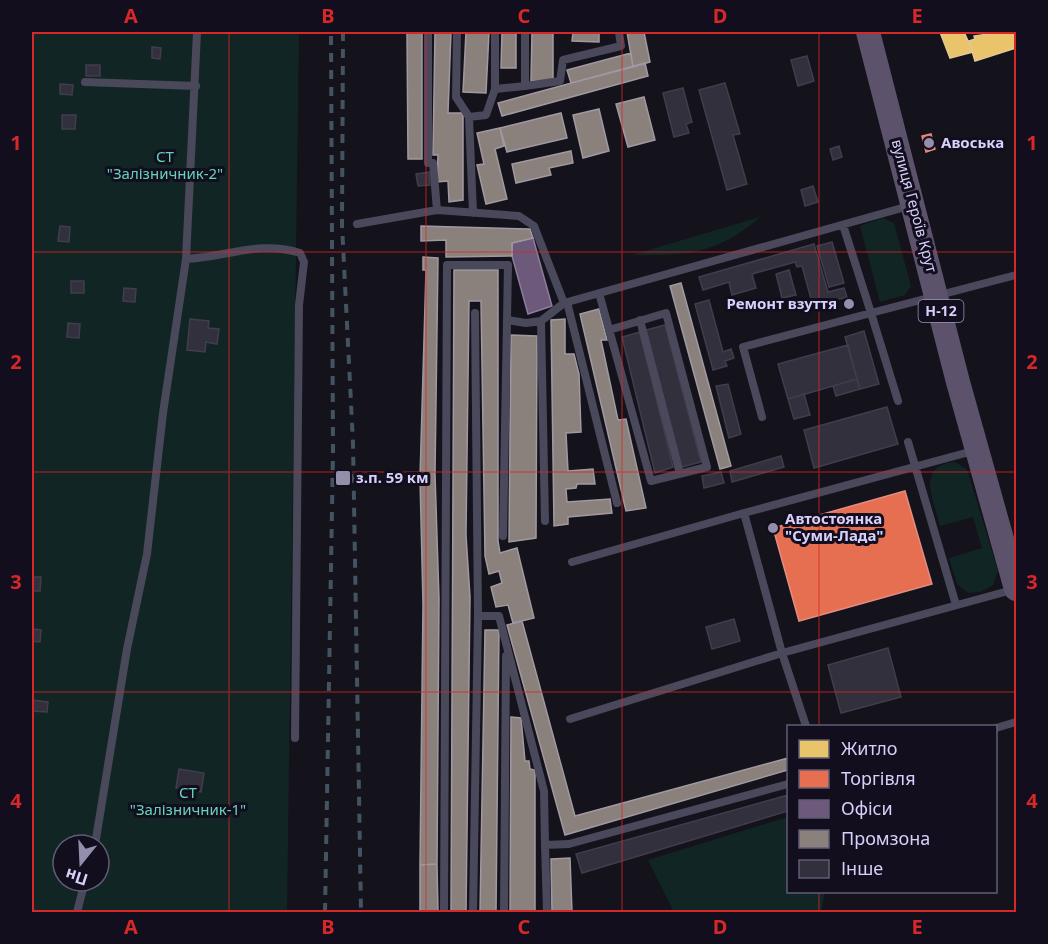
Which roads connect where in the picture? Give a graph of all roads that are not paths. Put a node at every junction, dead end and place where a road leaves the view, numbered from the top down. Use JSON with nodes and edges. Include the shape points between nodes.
{"nodes":[{"id":1,"x":197,"y":32,"type":"edge"},
{"id":2,"x":428,"y":32,"type":"edge"},
{"id":3,"x":457,"y":32,"type":"edge"},
{"id":4,"x":495,"y":32,"type":"edge"},
{"id":5,"x":525,"y":32,"type":"edge"},
{"id":6,"x":619,"y":32,"type":"edge"},
{"id":7,"x":868,"y":32,"type":"edge"},
{"id":8,"x":85,"y":82,"type":"dead end"},
{"id":9,"x":196,"y":86,"type":"junction"},
{"id":10,"x":525,"y":86,"type":"junction"},
{"id":11,"x":495,"y":89,"type":"junction"},
{"id":12,"x":469,"y":117,"type":"junction"},
{"id":13,"x":913,"y":205,"type":"junction"},
{"id":14,"x":437,"y":210,"type":"junction"},
{"id":15,"x":473,"y":213,"type":"junction"},
{"id":16,"x":357,"y":224,"type":"dead end"},
{"id":17,"x":843,"y":225,"type":"junction"},
{"id":18,"x":186,"y":259,"type":"junction"},
{"id":19,"x":1017,"y":275,"type":"edge"},
{"id":20,"x":599,"y":293,"type":"junction"},
{"id":21,"x":937,"y":294,"type":"junction"},
{"id":22,"x":566,"y":303,"type":"junction"},
{"id":23,"x":475,"y":313,"type":"dead end"},
{"id":24,"x":871,"y":313,"type":"junction"},
{"id":25,"x":507,"y":320,"type":"junction"},
{"id":26,"x":640,"y":320,"type":"junction"},
{"id":27,"x":541,"y":321,"type":"junction"},
{"id":28,"x":609,"y":330,"type":"junction"},
{"id":29,"x":898,"y":401,"type":"dead end"},
{"id":30,"x":762,"y":417,"type":"dead end"},
{"id":31,"x":908,"y":442,"type":"dead end"},
{"id":32,"x":977,"y":450,"type":"junction"},
{"id":33,"x":915,"y":466,"type":"junction"},
{"id":34,"x":680,"y":474,"type":"junction"},
{"id":35,"x":617,"y":503,"type":"dead end"},
{"id":36,"x":744,"y":513,"type":"junction"},
{"id":37,"x":545,"y":521,"type":"dead end"},
{"id":38,"x":503,"y":536,"type":"dead end"},
{"id":39,"x":572,"y":562,"type":"dead end"},
{"id":40,"x":1013,"y":562,"type":"edge"},
{"id":41,"x":1016,"y":589,"type":"edge"},
{"id":42,"x":956,"y":605,"type":"junction"},
{"id":43,"x":478,"y":616,"type":"junction"},
{"id":44,"x":507,"y":645,"type":"junction"},
{"id":45,"x":782,"y":653,"type":"junction"},
{"id":46,"x":570,"y":719,"type":"dead end"},
{"id":47,"x":1017,"y":722,"type":"edge"},
{"id":48,"x":806,"y":725,"type":"edge"},
{"id":49,"x":997,"y":728,"type":"edge"},
{"id":50,"x":295,"y":738,"type":"dead end"},
{"id":51,"x":787,"y":785,"type":"edge"},
{"id":52,"x":97,"y":833,"type":"edge"},
{"id":53,"x":545,"y":845,"type":"junction"},
{"id":54,"x":82,"y":893,"type":"edge"},
{"id":55,"x":77,"y":912,"type":"edge"},
{"id":56,"x":444,"y":912,"type":"edge"},
{"id":57,"x":473,"y":912,"type":"edge"},
{"id":58,"x":504,"y":912,"type":"edge"},
{"id":59,"x":547,"y":912,"type":"edge"}],
"edges":[{"from":1,"to":9,"type":"lane"},
{"from":2,"to":14,"type":"lane","via":[[428,163],[433,163]]},
{"from":3,"to":12,"type":"lane","via":[[456,98]]},
{"from":4,"to":11,"type":"lane"},
{"from":5,"to":10,"type":"lane"},
{"from":6,"to":10,"type":"lane","via":[[621,46],[563,60],[560,81]]},
{"from":7,"to":13,"type":"main road","name":"вулиця Героїв Крут","number":"Н-12"},
{"from":8,"to":9,"type":"lane"},
{"from":9,"to":18,"type":"lane"},
{"from":10,"to":11,"type":"lane"},
{"from":11,"to":12,"type":"lane","via":[[486,115]]},
{"from":12,"to":15,"type":"lane"},
{"from":13,"to":17,"type":"lane"},
{"from":13,"to":21,"type":"main road","name":"вулиця Героїв Крут","number":"Н-12"},
{"from":14,"to":15,"type":"lane"},
{"from":14,"to":16,"type":"lane"},
{"from":15,"to":22,"type":"lane","via":[[519,216],[534,226]]},
{"from":17,"to":20,"type":"lane"},
{"from":17,"to":24,"type":"lane"},
{"from":18,"to":50,"type":"lane","via":[[216,257],[261,246],[300,253],[304,262],[299,305]]},
{"from":18,"to":52,"type":"lane","via":[[147,554]]},
{"from":19,"to":21,"type":"lane"},
{"from":20,"to":22,"type":"lane"},
{"from":20,"to":28,"type":"lane"},
{"from":21,"to":24,"type":"lane"},
{"from":21,"to":32,"type":"main road","name":"вулиця Героїв Крут","number":"Н-12"},
{"from":22,"to":27,"type":"lane"},
{"from":22,"to":35,"type":"lane"},
{"from":23,"to":43,"type":"lane"},
{"from":24,"to":29,"type":"lane"},
{"from":24,"to":30,"type":"lane","via":[[743,347]]},
{"from":25,"to":27,"type":"lane"},
{"from":25,"to":38,"type":"lane"},
{"from":25,"to":56,"type":"lane","via":[[508,265],[447,265]]},
{"from":26,"to":28,"type":"lane"},
{"from":26,"to":34,"type":"lane"},
{"from":26,"to":34,"type":"lane","via":[[666,312],[695,423],[706,467]]},
{"from":27,"to":37,"type":"lane"},
{"from":28,"to":34,"type":"lane","via":[[651,481]]},
{"from":31,"to":33,"type":"lane"},
{"from":32,"to":33,"type":"lane"},
{"from":32,"to":40,"type":"main road","name":"вулиця Героїв Крут","number":"Н-12"},
{"from":33,"to":36,"type":"lane"},
{"from":33,"to":42,"type":"lane"},
{"from":36,"to":39,"type":"lane"},
{"from":36,"to":45,"type":"lane"},
{"from":40,"to":41,"type":"main road","name":"вулиця Героїв Крут","number":"Н-12"},
{"from":41,"to":42,"type":"lane"},
{"from":42,"to":45,"type":"lane"},
{"from":43,"to":44,"type":"lane","via":[[499,616]]},
{"from":43,"to":57,"type":"lane"},
{"from":44,"to":53,"type":"lane","via":[[544,791]]},
{"from":44,"to":58,"type":"lane"},
{"from":45,"to":46,"type":"lane"},
{"from":45,"to":48,"type":"lane"},
{"from":47,"to":49,"type":"lane"},
{"from":51,"to":53,"type":"lane","via":[[569,844]]},
{"from":53,"to":59,"type":"lane"},
{"from":54,"to":55,"type":"lane"}]}
